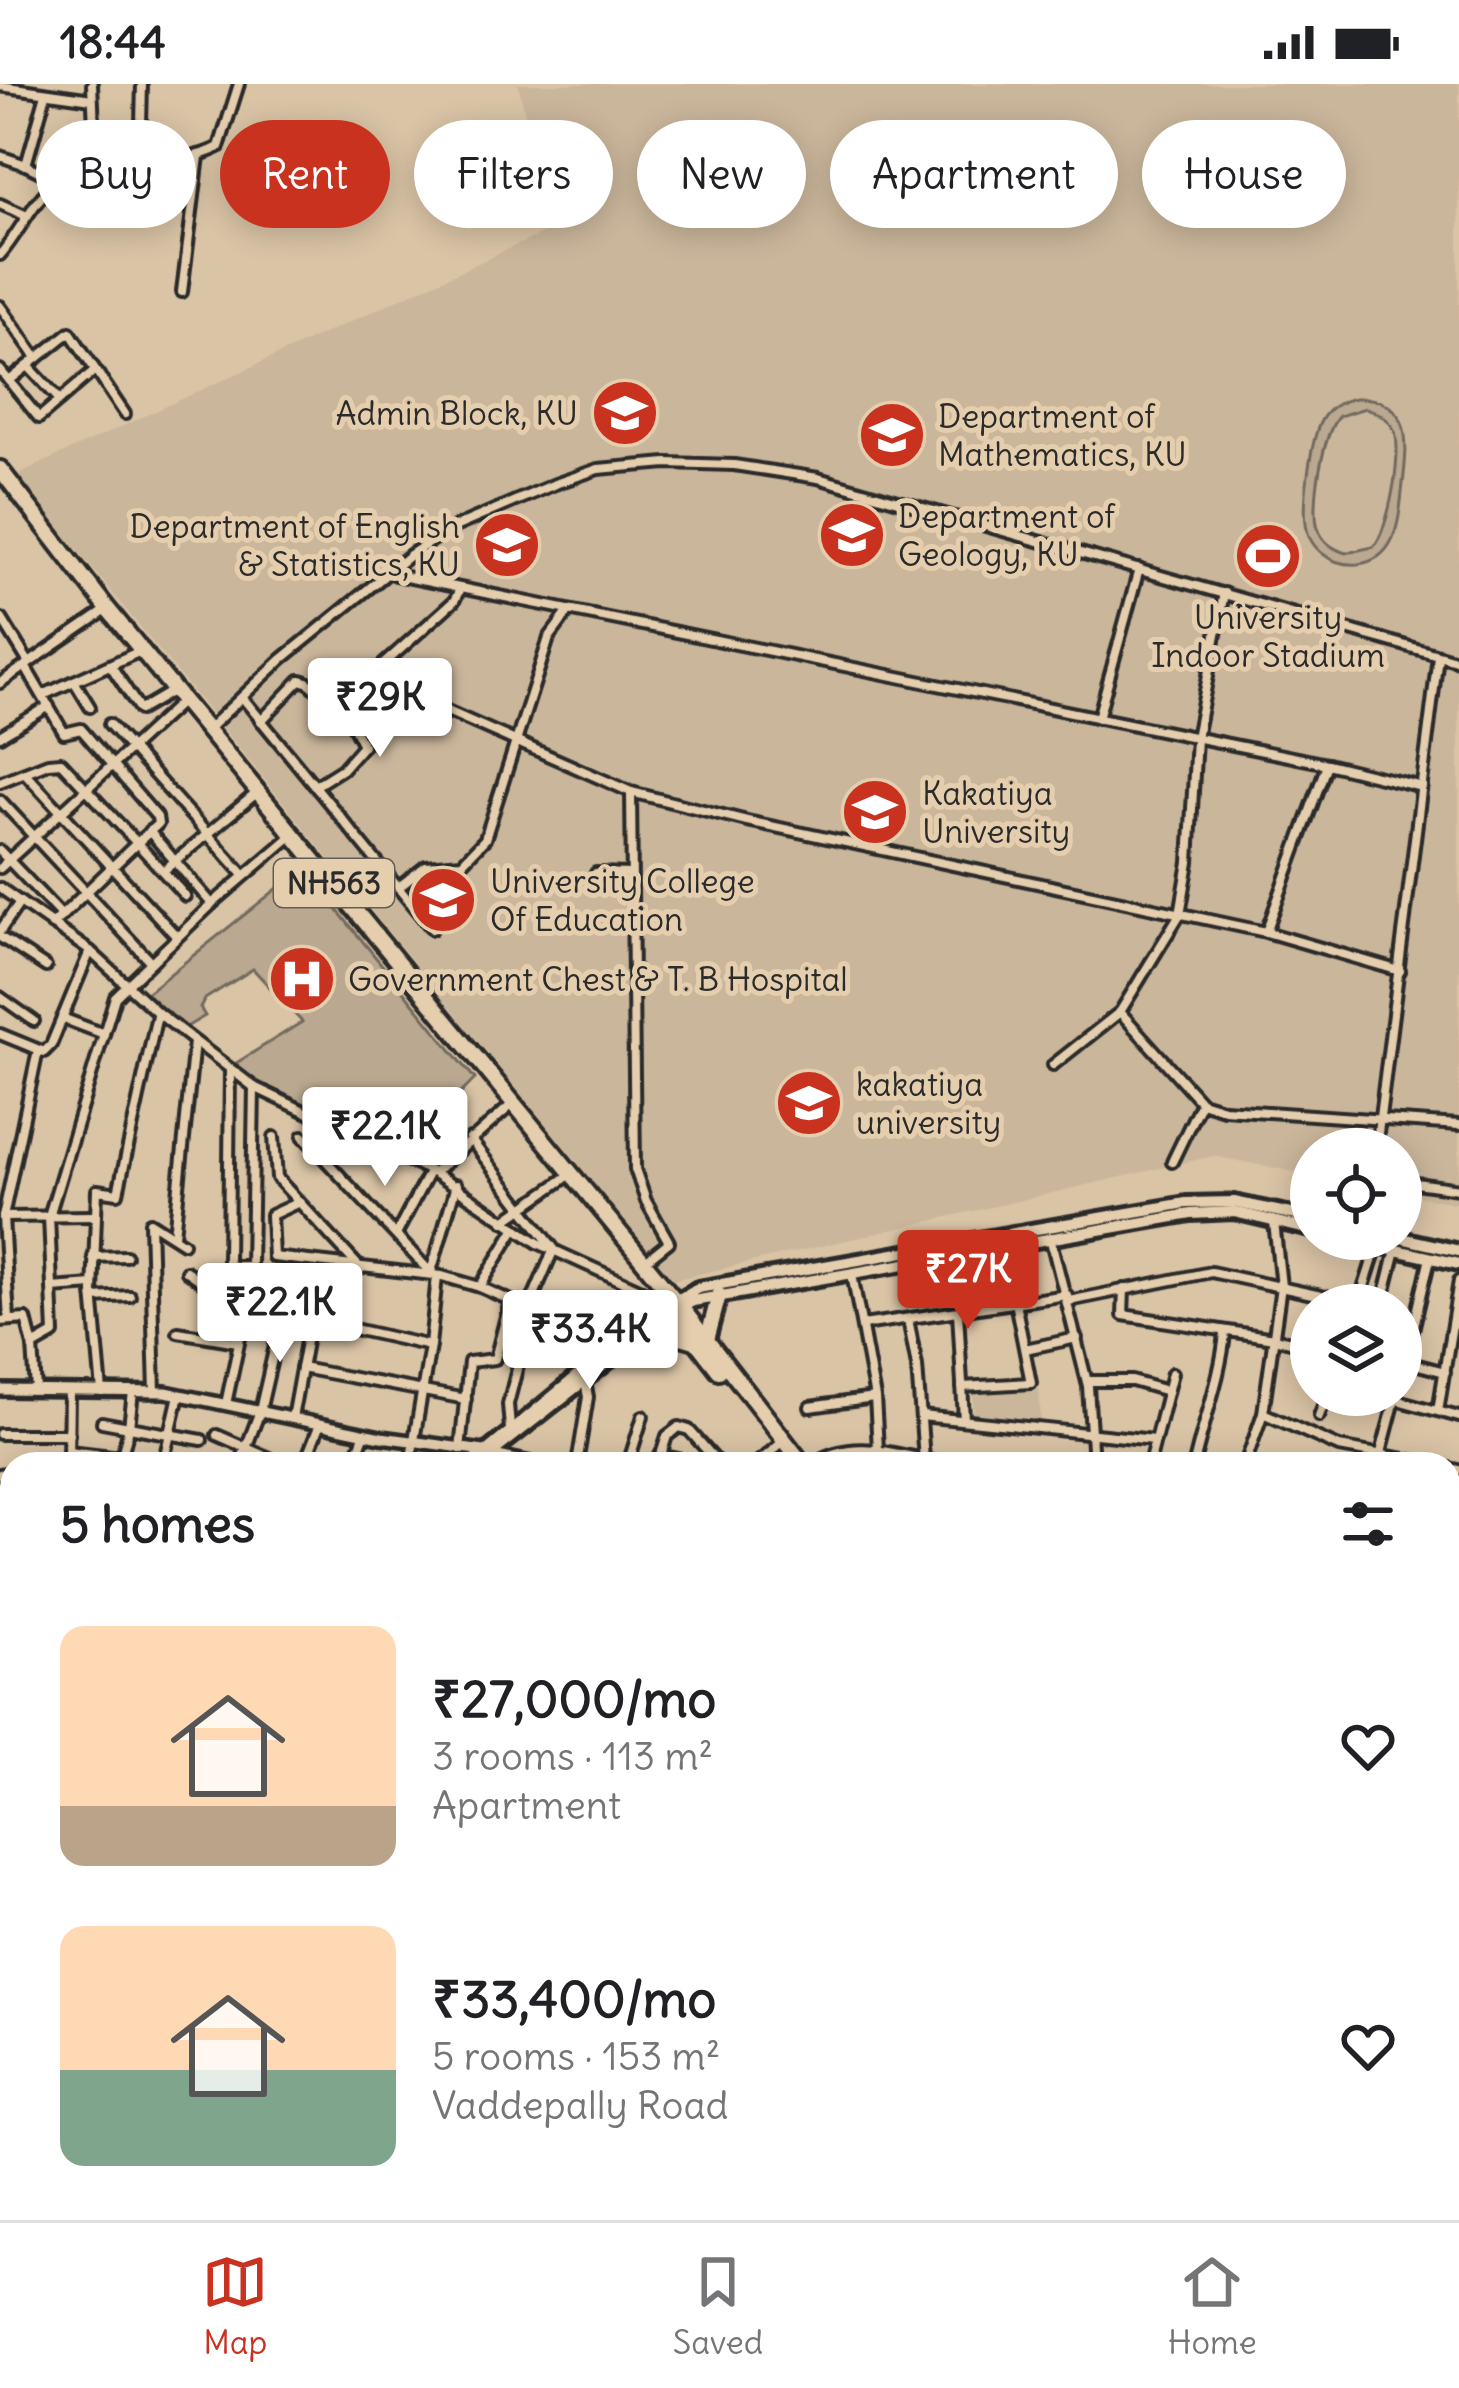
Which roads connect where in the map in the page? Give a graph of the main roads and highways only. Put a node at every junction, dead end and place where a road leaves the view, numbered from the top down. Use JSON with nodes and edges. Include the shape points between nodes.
{"nodes":[{"id":1,"x":0,"y":469,"type":"edge"},
{"id":2,"x":0,"y":480,"type":"edge"},
{"id":3,"x":205,"y":732,"type":"junction"},
{"id":4,"x":1290,"y":1214,"type":"edge"},
{"id":5,"x":1290,"y":1225,"type":"edge"},
{"id":6,"x":1050,"y":1232,"type":"junction"},
{"id":7,"x":1422,"y":1247,"type":"edge"},
{"id":8,"x":1459,"y":1251,"type":"edge"},
{"id":9,"x":1422,"y":1254,"type":"edge"},
{"id":10,"x":1459,"y":1264,"type":"edge"},
{"id":11,"x":719,"y":1295,"type":"junction"},
{"id":12,"x":669,"y":1302,"type":"junction"},
{"id":13,"x":652,"y":1329,"type":"junction"},
{"id":14,"x":701,"y":1340,"type":"junction"},
{"id":15,"x":488,"y":1452,"type":"edge"},
{"id":16,"x":489,"y":1452,"type":"edge"},
{"id":17,"x":785,"y":1452,"type":"edge"},
{"id":18,"x":798,"y":1452,"type":"edge"}],
"edges":[{"from":1,"to":3,"type":"highway","number":"NH563"},
{"from":2,"to":3,"type":"highway","number":"NH563"},
{"from":3,"to":12,"type":"highway","number":"NH563"},
{"from":3,"to":12,"type":"highway","number":"NH563"},
{"from":4,"to":6,"type":"main road","via":[[1186,1203]]},
{"from":5,"to":6,"type":"main road","via":[[1216,1211]]},
{"from":6,"to":11,"type":"main road"},
{"from":6,"to":12,"type":"main road","via":[[706,1286]]},
{"from":7,"to":8,"type":"main road"},
{"from":9,"to":10,"type":"main road"},
{"from":11,"to":12,"type":"main road"},
{"from":11,"to":14,"type":"highway"},
{"from":12,"to":13,"type":"main road"},
{"from":12,"to":14,"type":"highway","number":"NH563"},
{"from":12,"to":15,"type":"main road"},
{"from":13,"to":14,"type":"highway"},
{"from":13,"to":16,"type":"main road"},
{"from":14,"to":17,"type":"highway","number":"NH563"},
{"from":14,"to":18,"type":"highway","number":"NH563"}]}
